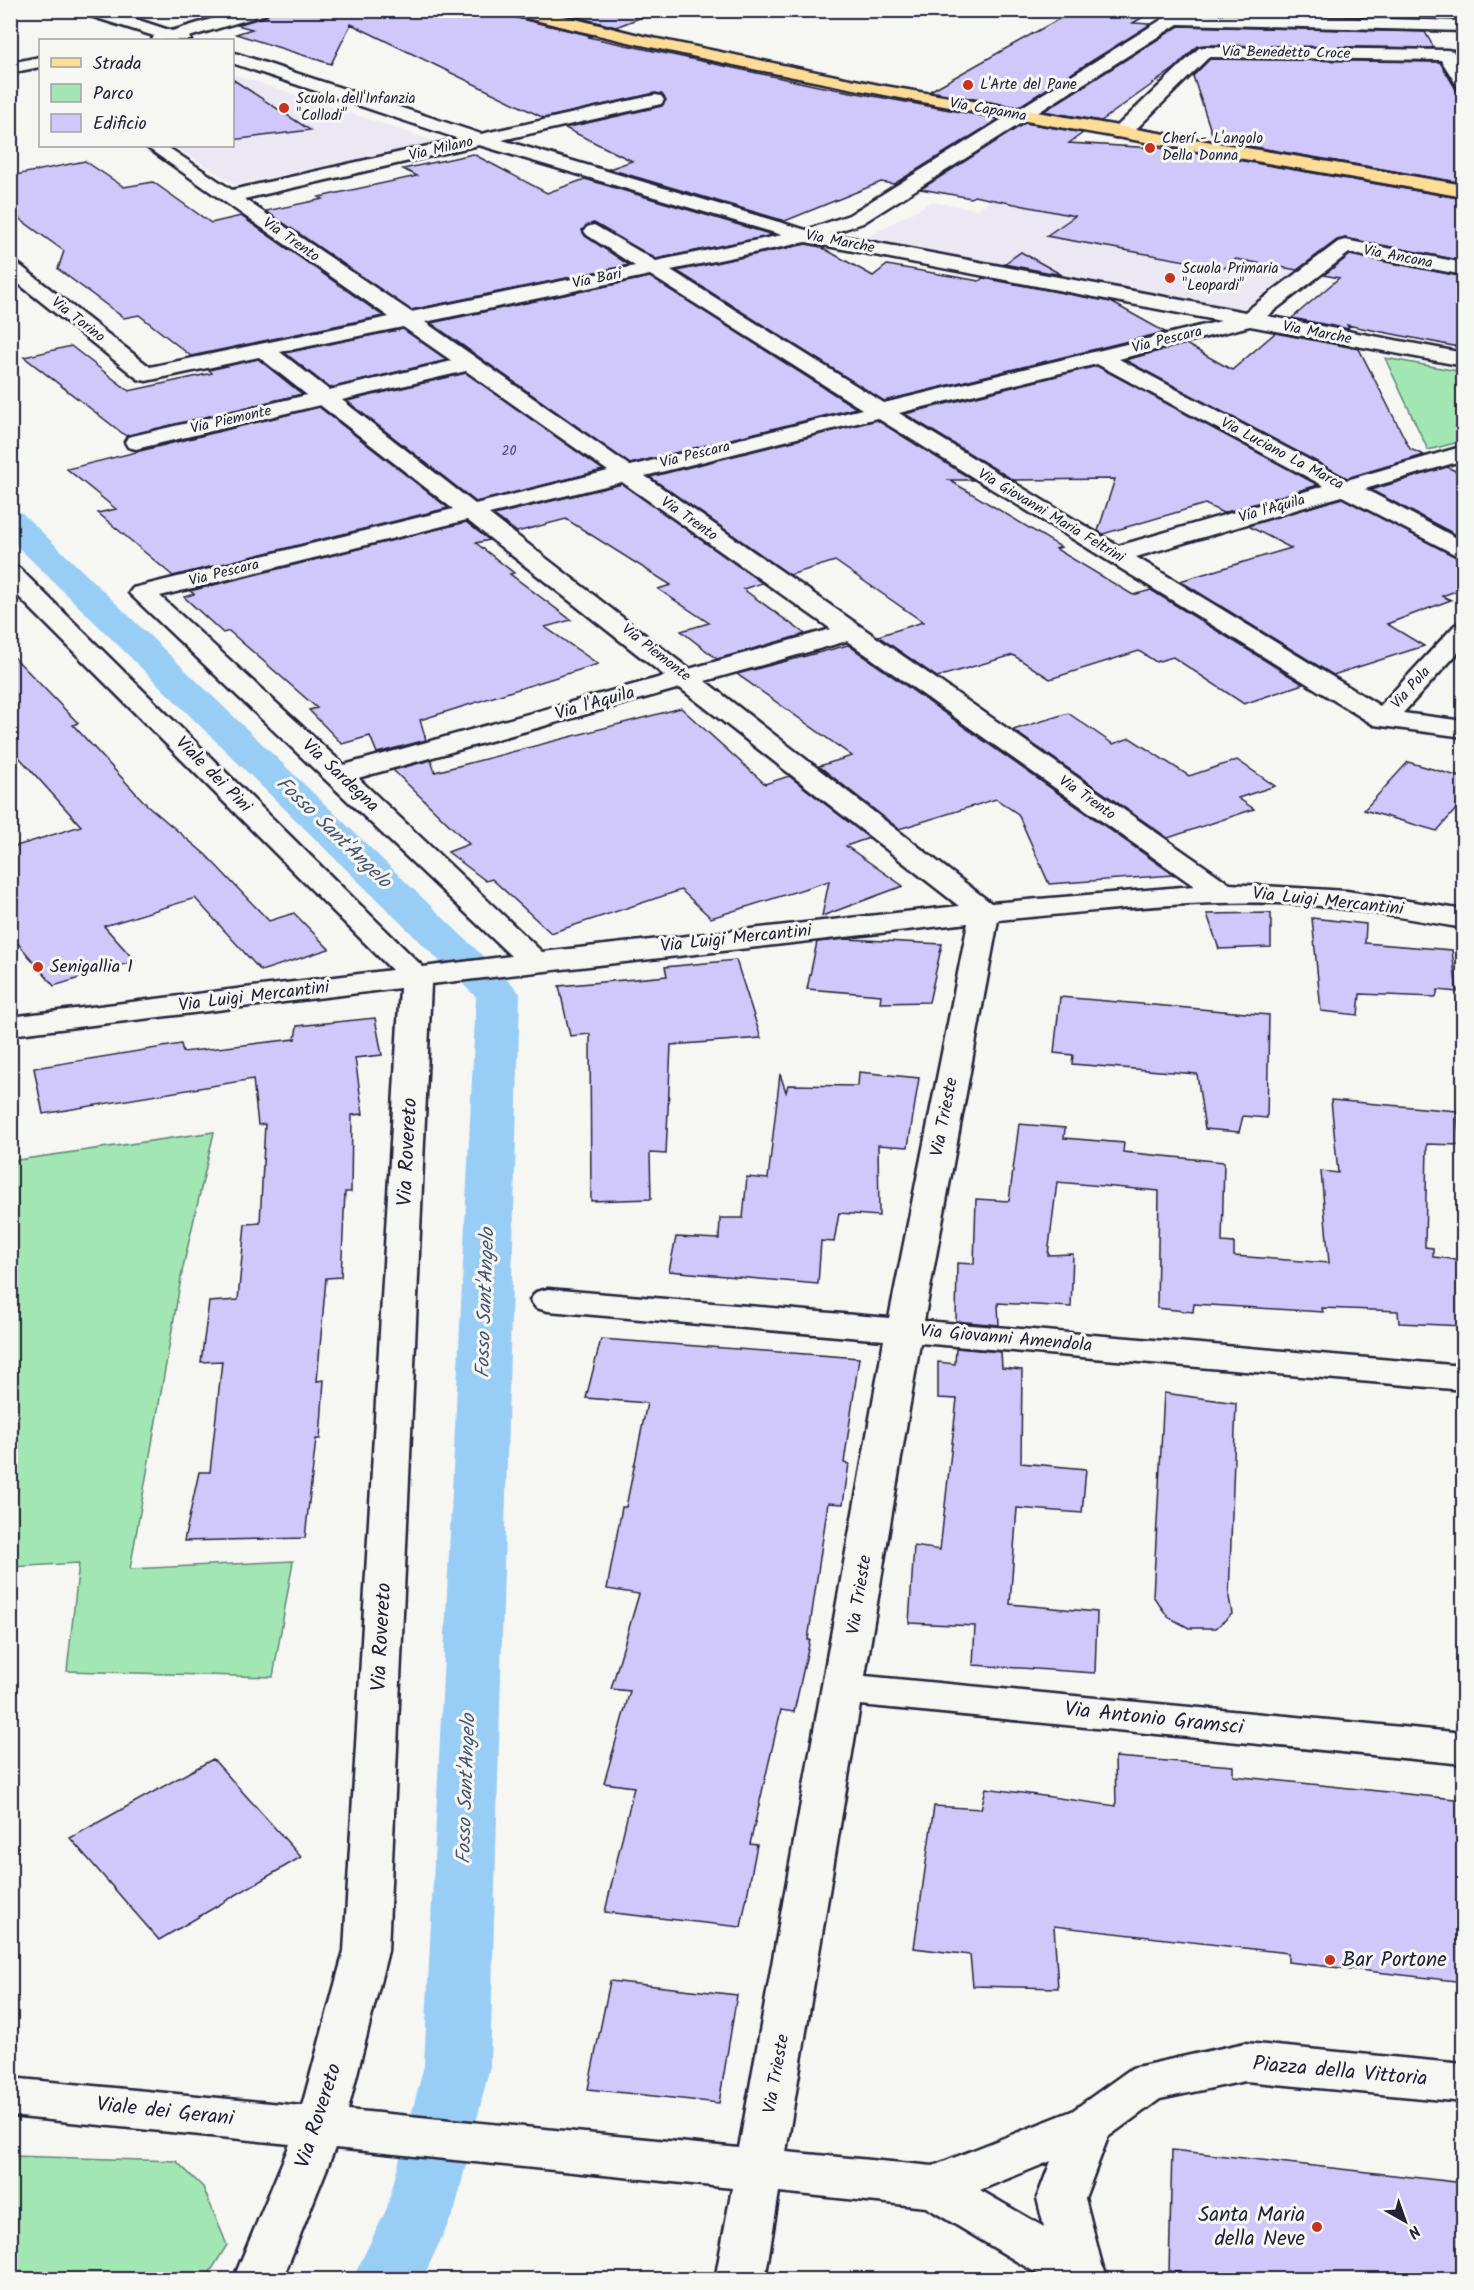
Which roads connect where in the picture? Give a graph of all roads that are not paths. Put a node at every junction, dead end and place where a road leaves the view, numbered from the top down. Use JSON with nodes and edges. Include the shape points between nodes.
{"nodes":[{"id":1,"x":90,"y":10,"type":"edge"},
{"id":2,"x":260,"y":10,"type":"edge"},
{"id":3,"x":516,"y":10,"type":"edge"},
{"id":4,"x":1183,"y":15,"type":"edge"},
{"id":5,"x":1464,"y":26,"type":"edge"},
{"id":6,"x":170,"y":39,"type":"edge"},
{"id":7,"x":176,"y":39,"type":"edge"},
{"id":8,"x":234,"y":58,"type":"edge"},
{"id":9,"x":38,"y":64,"type":"edge"},
{"id":10,"x":10,"y":68,"type":"edge"},
{"id":11,"x":1464,"y":82,"type":"edge"},
{"id":12,"x":655,"y":100,"type":"dead end"},
{"id":13,"x":1022,"y":117,"type":"junction"},
{"id":14,"x":1121,"y":133,"type":"junction"},
{"id":15,"x":482,"y":140,"type":"junction"},
{"id":16,"x":155,"y":147,"type":"edge"},
{"id":17,"x":1464,"y":191,"type":"edge"},
{"id":18,"x":228,"y":197,"type":"junction"},
{"id":19,"x":594,"y":231,"type":"dead end"},
{"id":20,"x":806,"y":236,"type":"junction"},
{"id":21,"x":10,"y":267,"type":"edge"},
{"id":22,"x":652,"y":268,"type":"junction"},
{"id":23,"x":1464,"y":269,"type":"edge"},
{"id":24,"x":405,"y":319,"type":"junction"},
{"id":25,"x":1249,"y":320,"type":"junction"},
{"id":26,"x":262,"y":349,"type":"junction"},
{"id":27,"x":1100,"y":357,"type":"junction"},
{"id":28,"x":1464,"y":360,"type":"edge"},
{"id":29,"x":468,"y":364,"type":"junction"},
{"id":30,"x":146,"y":374,"type":"joint"},
{"id":31,"x":326,"y":398,"type":"junction"},
{"id":32,"x":879,"y":410,"type":"junction"},
{"id":33,"x":136,"y":442,"type":"dead end"},
{"id":34,"x":1464,"y":453,"type":"edge"},
{"id":35,"x":623,"y":473,"type":"junction"},
{"id":36,"x":1345,"y":488,"type":"junction"},
{"id":37,"x":472,"y":511,"type":"junction"},
{"id":38,"x":1464,"y":552,"type":"edge"},
{"id":39,"x":1115,"y":555,"type":"junction"},
{"id":40,"x":10,"y":573,"type":"edge"},
{"id":41,"x":142,"y":593,"type":"joint"},
{"id":42,"x":1464,"y":630,"type":"edge"},
{"id":43,"x":850,"y":632,"type":"junction"},
{"id":44,"x":688,"y":678,"type":"junction"},
{"id":45,"x":1383,"y":719,"type":"junction"},
{"id":46,"x":1464,"y":729,"type":"edge"},
{"id":47,"x":339,"y":775,"type":"junction"},
{"id":48,"x":1223,"y":893,"type":"junction"},
{"id":49,"x":985,"y":912,"type":"junction"},
{"id":50,"x":1464,"y":919,"type":"edge"},
{"id":51,"x":535,"y":962,"type":"junction"},
{"id":52,"x":416,"y":977,"type":"junction"},
{"id":53,"x":10,"y":1026,"type":"edge"},
{"id":54,"x":548,"y":1300,"type":"dead end"},
{"id":55,"x":904,"y":1330,"type":"junction"},
{"id":56,"x":1464,"y":1378,"type":"edge"},
{"id":57,"x":844,"y":1689,"type":"junction"},
{"id":58,"x":1464,"y":1749,"type":"edge"},
{"id":59,"x":1464,"y":2083,"type":"edge"},
{"id":60,"x":10,"y":2097,"type":"edge"},
{"id":61,"x":1089,"y":2126,"type":"junction"},
{"id":62,"x":320,"y":2128,"type":"junction"},
{"id":63,"x":543,"y":2151,"type":"joint"},
{"id":64,"x":760,"y":2172,"type":"junction"},
{"id":65,"x":934,"y":2187,"type":"junction"},
{"id":66,"x":1083,"y":2276,"type":"edge"},
{"id":67,"x":257,"y":2280,"type":"edge"},
{"id":68,"x":740,"y":2280,"type":"edge"}],
"edges":[{"from":1,"to":6,"type":"street"},
{"from":2,"to":7,"type":"street"},
{"from":3,"to":13,"type":"main road","name":"Via Capanna","via":[[712,56]]},
{"from":4,"to":5,"type":"street"},
{"from":4,"to":13,"type":"street","name":"Via Bari"},
{"from":8,"to":15,"type":"street","name":"Via Marche"},
{"from":9,"to":10,"type":"street"},
{"from":11,"to":14,"type":"street","name":"Via Benedetto Croce","via":[[1447,55],[1205,52]]},
{"from":12,"to":15,"type":"street","name":"Via Milano"},
{"from":13,"to":14,"type":"main road","name":"Via Capanna"},
{"from":13,"to":20,"type":"street","name":"Via Bari","via":[[856,219]]},
{"from":14,"to":17,"type":"main road","name":"Via Capanna"},
{"from":15,"to":18,"type":"street","name":"Via Milano"},
{"from":15,"to":20,"type":"street","name":"Via Marche"},
{"from":16,"to":18,"type":"street","name":"Via Trento"},
{"from":18,"to":24,"type":"street","name":"Via Trento"},
{"from":19,"to":22,"type":"street","name":"Via Giovanni Maria Feltrini"},
{"from":20,"to":22,"type":"street","name":"Via Bari"},
{"from":20,"to":25,"type":"street","name":"Via Marche"},
{"from":21,"to":30,"type":"street","name":"Via Torino"},
{"from":22,"to":24,"type":"street","name":"Via Bari"},
{"from":22,"to":32,"type":"street","name":"Via Giovanni Maria Feltrini"},
{"from":23,"to":25,"type":"street","name":"Via Ancona","via":[[1345,246]]},
{"from":24,"to":26,"type":"street","name":"Via Bari"},
{"from":24,"to":29,"type":"street","name":"Via Trento"},
{"from":25,"to":27,"type":"street","name":"Via Pescara"},
{"from":25,"to":28,"type":"street","name":"Via Marche"},
{"from":26,"to":30,"type":"street","name":"Via Bari"},
{"from":26,"to":31,"type":"street","name":"Via Piemonte"},
{"from":27,"to":32,"type":"street","name":"Via Pescara"},
{"from":27,"to":36,"type":"street","name":"Via Luciano La Marca"},
{"from":29,"to":31,"type":"street"},
{"from":29,"to":35,"type":"street","name":"Via Trento"},
{"from":31,"to":33,"type":"street","name":"Via Piemonte"},
{"from":31,"to":37,"type":"street","name":"Via Piemonte"},
{"from":32,"to":35,"type":"street","name":"Via Pescara"},
{"from":32,"to":39,"type":"street","name":"Via Giovanni Maria Feltrini"},
{"from":34,"to":36,"type":"street","name":"Via l'Aquila"},
{"from":35,"to":37,"type":"street","name":"Via Pescara"},
{"from":35,"to":43,"type":"street","name":"Via Trento"},
{"from":36,"to":38,"type":"street","name":"Via Luciano La Marca"},
{"from":36,"to":39,"type":"street","name":"Via l'Aquila"},
{"from":37,"to":41,"type":"street","name":"Via Pescara"},
{"from":37,"to":44,"type":"street","name":"Via Piemonte"},
{"from":39,"to":45,"type":"street","name":"Via Giovanni Maria Feltrini"},
{"from":40,"to":52,"type":"street","name":"Viale dei Pini"},
{"from":41,"to":47,"type":"street","name":"Via Sardegna"},
{"from":42,"to":45,"type":"street","name":"Via Pola"},
{"from":43,"to":44,"type":"street","name":"Via l'Aquila"},
{"from":43,"to":48,"type":"street","name":"Via Trento"},
{"from":44,"to":47,"type":"street","name":"Via l'Aquila"},
{"from":44,"to":49,"type":"street","name":"Via Piemonte"},
{"from":45,"to":46,"type":"street","name":"Via Giovanni Maria Feltrini"},
{"from":47,"to":51,"type":"street","name":"Via Sardegna"},
{"from":48,"to":49,"type":"street","name":"Via Luigi Mercantini"},
{"from":48,"to":50,"type":"street","name":"Via Luigi Mercantini","via":[[1347,900]]},
{"from":49,"to":51,"type":"street","name":"Via Luigi Mercantini"},
{"from":49,"to":55,"type":"street","name":"Via Trieste"},
{"from":51,"to":52,"type":"street","name":"Via Luigi Mercantini"},
{"from":52,"to":53,"type":"street","name":"Via Luigi Mercantini"},
{"from":52,"to":62,"type":"street","name":"Via Rovereto","via":[[366,1951]]},
{"from":54,"to":55,"type":"street","name":"Via Giovanni Amendola"},
{"from":55,"to":56,"type":"street","name":"Via Giovanni Amendola"},
{"from":55,"to":57,"type":"street","name":"Via Trieste"},
{"from":57,"to":58,"type":"street","name":"Via Antonio Gramsci"},
{"from":57,"to":64,"type":"street","name":"Via Trieste"},
{"from":59,"to":61,"type":"street","name":"Piazza della Vittoria","via":[[1245,2062],[1148,2082]]},
{"from":60,"to":62,"type":"street","name":"Viale dei Gerani"},
{"from":61,"to":65,"type":"street","name":"Piazza della Vittoria"},
{"from":61,"to":66,"type":"street","name":"Piazza della Vittoria","via":[[1061,2198]]},
{"from":62,"to":63,"type":"street","name":"Viale dei Gerani"},
{"from":62,"to":67,"type":"street","name":"Via Rovereto"},
{"from":63,"to":64,"type":"street","name":"Piazza della Vittoria"},
{"from":64,"to":65,"type":"street","name":"Piazza della Vittoria"},
{"from":64,"to":68,"type":"street","name":"Via Trieste"},
{"from":65,"to":66,"type":"street","name":"Piazza della Vittoria"}]}
